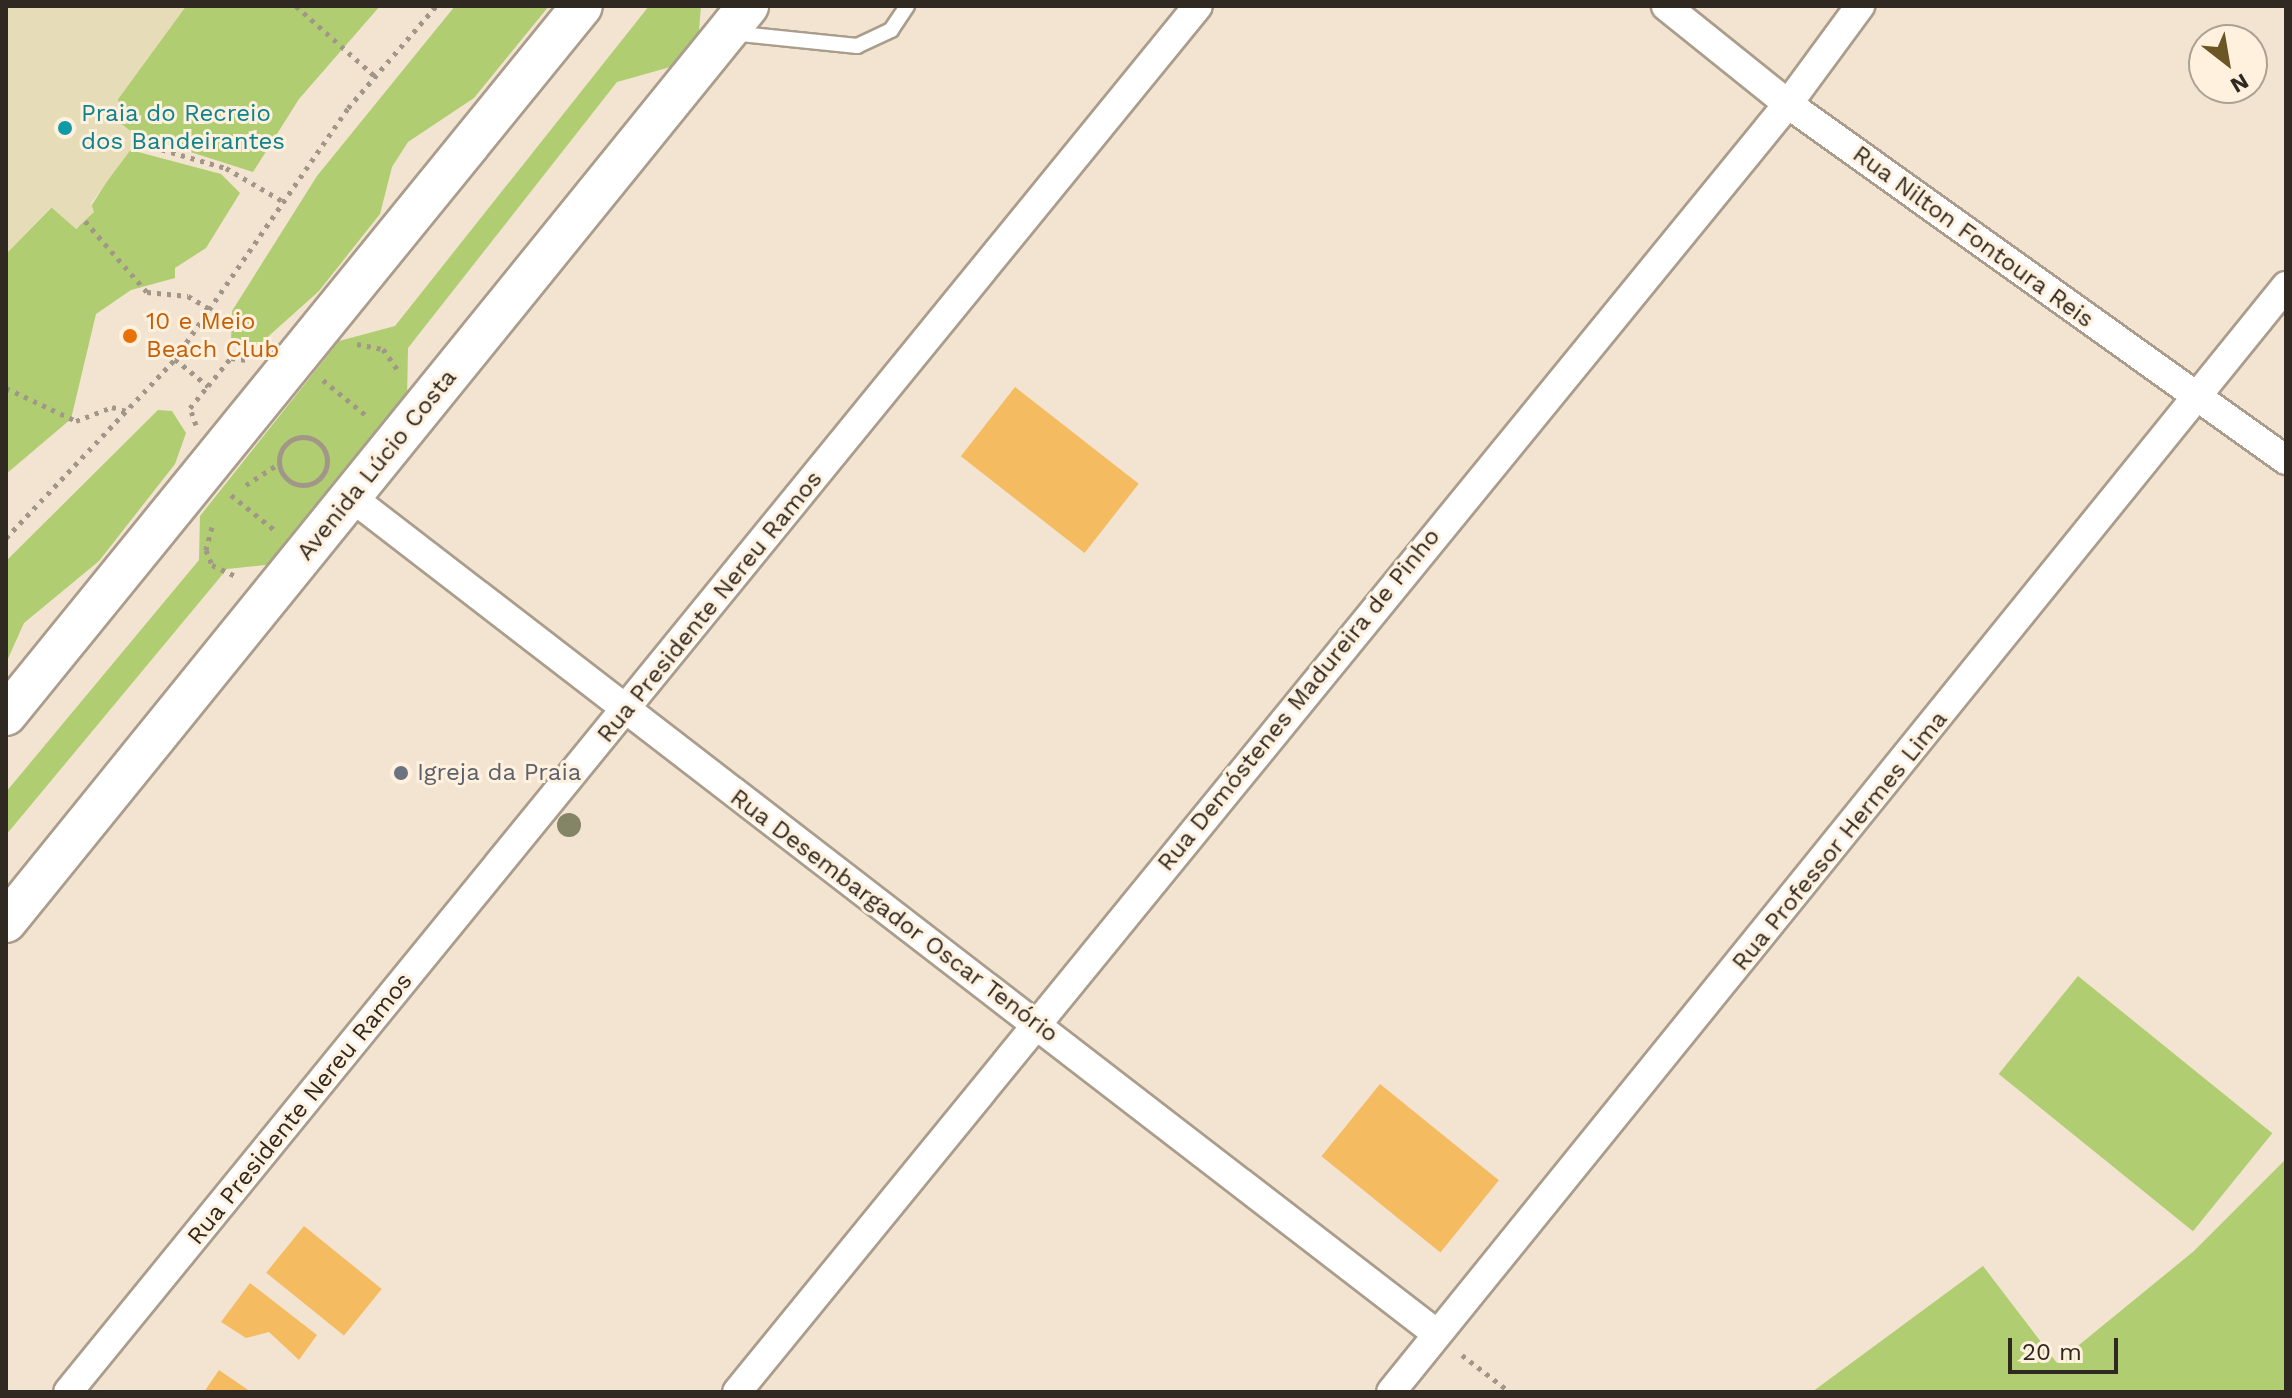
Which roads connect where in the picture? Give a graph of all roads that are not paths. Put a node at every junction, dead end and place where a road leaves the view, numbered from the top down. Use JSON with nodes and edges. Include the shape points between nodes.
{"nodes":[{"id":1,"x":582,"y":6,"type":"edge"},
{"id":2,"x":907,"y":6,"type":"edge"},
{"id":3,"x":1198,"y":6,"type":"edge"},
{"id":4,"x":1666,"y":6,"type":"edge"},
{"id":5,"x":1860,"y":6,"type":"edge"},
{"id":6,"x":737,"y":19,"type":"edge"},
{"id":7,"x":1788,"y":104,"type":"junction"},
{"id":8,"x":2286,"y":286,"type":"edge"},
{"id":9,"x":2200,"y":400,"type":"junction"},
{"id":10,"x":2286,"y":460,"type":"edge"},
{"id":11,"x":351,"y":497,"type":"junction"},
{"id":12,"x":624,"y":712,"type":"junction"},
{"id":13,"x":6,"y":715,"type":"edge"},
{"id":14,"x":6,"y":922,"type":"edge"},
{"id":15,"x":1035,"y":1022,"type":"junction"},
{"id":16,"x":1437,"y":1334,"type":"junction"},
{"id":17,"x":68,"y":1392,"type":"edge"},
{"id":18,"x":737,"y":1392,"type":"edge"},
{"id":19,"x":1391,"y":1392,"type":"edge"}],
"edges":[{"from":1,"to":13,"type":"main road"},
{"from":2,"to":6,"type":"lane","via":[[891,30],[857,46]]},
{"from":3,"to":12,"type":"street","name":"Rua Presidente Nereu Ramos"},
{"from":4,"to":7,"type":"street","name":"Rua Nilton Fontoura Reis"},
{"from":5,"to":7,"type":"street","name":"Rua Demóstenes Madureira de Pinho"},
{"from":6,"to":11,"type":"main road","name":"Avenida Lúcio Costa"},
{"from":7,"to":9,"type":"street","name":"Rua Nilton Fontoura Reis"},
{"from":7,"to":15,"type":"street","name":"Rua Demóstenes Madureira de Pinho"},
{"from":8,"to":9,"type":"street","name":"Rua Professor Hermes Lima"},
{"from":9,"to":10,"type":"street","name":"Rua Nilton Fontoura Reis"},
{"from":9,"to":16,"type":"street","name":"Rua Professor Hermes Lima"},
{"from":11,"to":12,"type":"street","name":"Rua Desembargador Oscar Tenório"},
{"from":11,"to":14,"type":"main road","name":"Avenida Lúcio Costa"},
{"from":12,"to":15,"type":"street","name":"Rua Desembargador Oscar Tenório"},
{"from":12,"to":17,"type":"street","name":"Rua Presidente Nereu Ramos"},
{"from":15,"to":16,"type":"street","name":"Rua Desembargador Oscar Tenório"},
{"from":15,"to":18,"type":"street","name":"Rua Demóstenes Madureira de Pinho"},
{"from":16,"to":19,"type":"street","name":"Rua Professor Hermes Lima"}]}
